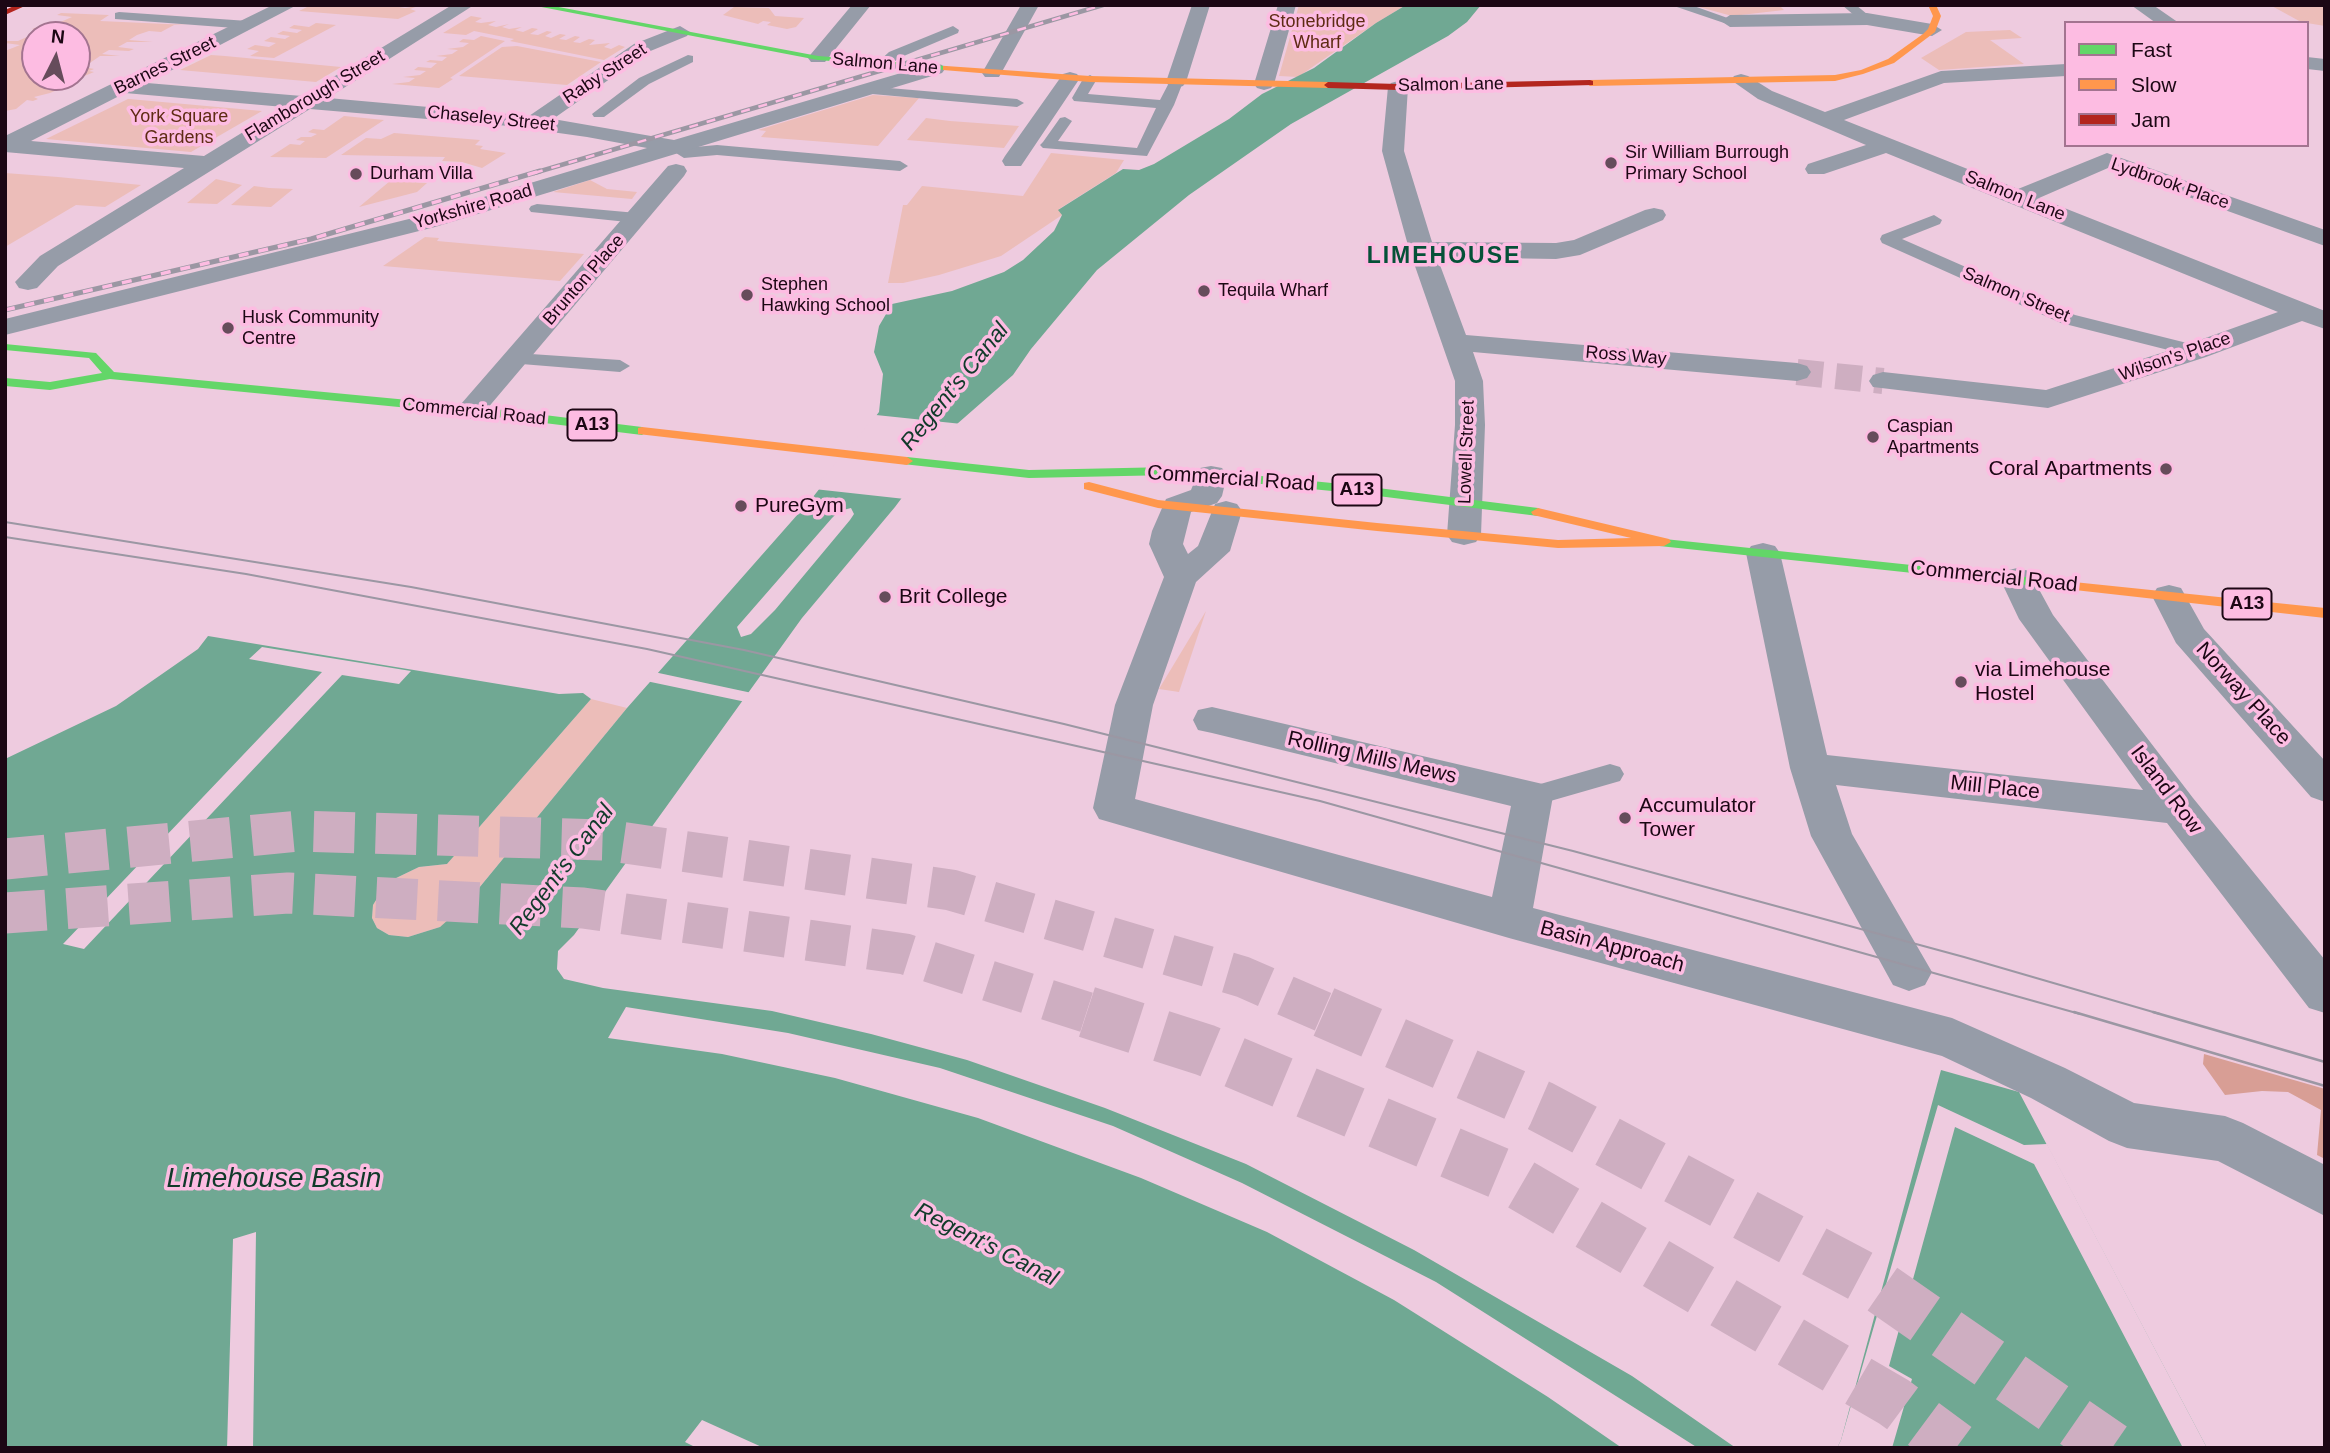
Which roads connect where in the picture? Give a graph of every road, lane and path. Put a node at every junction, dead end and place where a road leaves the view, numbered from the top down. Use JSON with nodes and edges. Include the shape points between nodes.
{"nodes":[{"id":1,"x":23,"y":5,"type":"edge"},
{"id":2,"x":288,"y":5,"type":"edge"},
{"id":3,"x":465,"y":5,"type":"edge"},
{"id":4,"x":535,"y":5,"type":"edge"},
{"id":5,"x":862,"y":5,"type":"edge"},
{"id":6,"x":1030,"y":5,"type":"edge"},
{"id":7,"x":1201,"y":5,"type":"edge"},
{"id":8,"x":1287,"y":5,"type":"edge"},
{"id":9,"x":1677,"y":5,"type":"edge"},
{"id":10,"x":1848,"y":5,"type":"edge"},
{"id":11,"x":1931,"y":5,"type":"edge"},
{"id":12,"x":2140,"y":5,"type":"edge"},
{"id":13,"x":682,"y":10,"type":"dead end"},
{"id":14,"x":5,"y":13,"type":"edge"},
{"id":15,"x":120,"y":16,"type":"dead end"},
{"id":16,"x":1867,"y":19,"type":"junction"},
{"id":17,"x":1730,"y":20,"type":"joint"},
{"id":18,"x":2167,"y":21,"type":"edge"},
{"id":19,"x":248,"y":25,"type":"junction"},
{"id":20,"x":656,"y":27,"type":"junction"},
{"id":21,"x":953,"y":30,"type":"dead end"},
{"id":22,"x":1932,"y":30,"type":"junction"},
{"id":23,"x":680,"y":32,"type":"junction"},
{"id":24,"x":818,"y":58,"type":"junction"},
{"id":25,"x":688,"y":59,"type":"dead end"},
{"id":26,"x":883,"y":64,"type":"junction"},
{"id":27,"x":935,"y":69,"type":"junction"},
{"id":28,"x":2064,"y":70,"type":"edge"},
{"id":29,"x":992,"y":73,"type":"junction"},
{"id":30,"x":1080,"y":78,"type":"junction"},
{"id":31,"x":1741,"y":80,"type":"junction"},
{"id":32,"x":1176,"y":82,"type":"junction"},
{"id":33,"x":1273,"y":84,"type":"junction"},
{"id":34,"x":122,"y":87,"type":"junction"},
{"id":35,"x":1398,"y":87,"type":"junction"},
{"id":36,"x":582,"y":89,"type":"junction"},
{"id":37,"x":866,"y":90,"type":"junction"},
{"id":38,"x":627,"y":93,"type":"junction"},
{"id":39,"x":305,"y":103,"type":"junction"},
{"id":40,"x":1017,"y":103,"type":"dead end"},
{"id":41,"x":1167,"y":105,"type":"junction"},
{"id":42,"x":599,"y":114,"type":"dead end"},
{"id":43,"x":1824,"y":120,"type":"junction"},
{"id":44,"x":1065,"y":121,"type":"dead end"},
{"id":45,"x":533,"y":123,"type":"junction"},
{"id":46,"x":5,"y":145,"type":"edge"},
{"id":47,"x":1879,"y":148,"type":"dead end"},
{"id":48,"x":679,"y":157,"type":"junction"},
{"id":49,"x":1013,"y":161,"type":"dead end"},
{"id":50,"x":206,"y":163,"type":"junction"},
{"id":51,"x":900,"y":166,"type":"dead end"},
{"id":52,"x":1816,"y":170,"type":"dead end"},
{"id":53,"x":2018,"y":198,"type":"junction"},
{"id":54,"x":537,"y":209,"type":"dead end"},
{"id":55,"x":1654,"y":215,"type":"dead end"},
{"id":56,"x":637,"y":218,"type":"junction"},
{"id":57,"x":1934,"y":220,"type":"dead end"},
{"id":58,"x":2325,"y":239,"type":"edge"},
{"id":59,"x":1422,"y":249,"type":"junction"},
{"id":60,"x":28,"y":282,"type":"dead end"},
{"id":61,"x":2313,"y":317,"type":"edge"},
{"id":62,"x":5,"y":327,"type":"edge"},
{"id":63,"x":1455,"y":342,"type":"junction"},
{"id":64,"x":5,"y":347,"type":"edge"},
{"id":65,"x":2196,"y":351,"type":"junction"},
{"id":66,"x":516,"y":359,"type":"junction"},
{"id":67,"x":620,"y":366,"type":"dead end"},
{"id":68,"x":1797,"y":372,"type":"tunnel mouth"},
{"id":69,"x":110,"y":375,"type":"junction"},
{"id":70,"x":1882,"y":381,"type":"tunnel mouth"},
{"id":71,"x":5,"y":382,"type":"edge"},
{"id":72,"x":471,"y":410,"type":"junction"},
{"id":73,"x":1046,"y":475,"type":"junction"},
{"id":74,"x":1211,"y":475,"type":"junction"},
{"id":75,"x":1466,"y":503,"type":"junction"},
{"id":76,"x":1177,"y":506,"type":"junction"},
{"id":77,"x":1226,"y":511,"type":"junction"},
{"id":78,"x":1464,"y":536,"type":"junction"},
{"id":79,"x":1664,"y":542,"type":"junction"},
{"id":80,"x":1763,"y":553,"type":"junction"},
{"id":81,"x":1181,"y":577,"type":"junction"},
{"id":82,"x":2017,"y":579,"type":"junction"},
{"id":83,"x":2169,"y":596,"type":"junction"},
{"id":84,"x":2325,"y":613,"type":"edge"},
{"id":85,"x":1212,"y":720,"type":"dead end"},
{"id":86,"x":1810,"y":768,"type":"junction"},
{"id":87,"x":1610,"y":774,"type":"dead end"},
{"id":88,"x":2325,"y":787,"type":"edge"},
{"id":89,"x":1533,"y":796,"type":"junction"},
{"id":90,"x":2179,"y":809,"type":"junction"},
{"id":91,"x":1509,"y":920,"type":"junction"},
{"id":92,"x":1909,"y":972,"type":"dead end"},
{"id":93,"x":2325,"y":994,"type":"edge"},
{"id":94,"x":2325,"y":1192,"type":"edge"}],
"edges":[{"from":1,"to":14,"type":"main road"},
{"from":2,"to":19,"type":"street","name":"Barnes Street"},
{"from":3,"to":39,"type":"street","name":"Flamborough Street"},
{"from":4,"to":20,"type":"main road","name":"Salmon Lane"},
{"from":5,"to":24,"type":"street"},
{"from":6,"to":29,"type":"street"},
{"from":7,"to":32,"type":"street"},
{"from":8,"to":33,"type":"street"},
{"from":9,"to":17,"type":"lane"},
{"from":10,"to":16,"type":"lane"},
{"from":11,"to":22,"type":"main road","via":[[1937,16]]},
{"from":12,"to":18,"type":"street"},
{"from":13,"to":20,"type":"street"},
{"from":15,"to":19,"type":"lane"},
{"from":16,"to":17,"type":"street"},
{"from":16,"to":22,"type":"street"},
{"from":19,"to":34,"type":"street","name":"Barnes Street"},
{"from":20,"to":23,"type":"main road","name":"Salmon Lane"},
{"from":21,"to":26,"type":"lane"},
{"from":22,"to":31,"type":"main road","via":[[1891,61],[1864,72],[1835,78]]},
{"from":23,"to":24,"type":"main road","name":"Salmon Lane"},
{"from":23,"to":36,"type":"street","name":"Raby Street","via":[[641,48]]},
{"from":24,"to":26,"type":"main road","name":"Salmon Lane"},
{"from":25,"to":38,"type":"lane"},
{"from":26,"to":27,"type":"main road","name":"Salmon Lane"},
{"from":27,"to":29,"type":"main road","name":"Salmon Lane"},
{"from":27,"to":37,"type":"street","name":"Yorkshire Road"},
{"from":28,"to":43,"type":"street","via":[[1941,77]]},
{"from":29,"to":30,"type":"main road","name":"Salmon Lane"},
{"from":30,"to":32,"type":"main road","name":"Salmon Lane"},
{"from":30,"to":41,"type":"lane","via":[[1079,98]]},
{"from":30,"to":49,"type":"street"},
{"from":31,"to":35,"type":"main road","name":"Salmon Lane"},
{"from":31,"to":43,"type":"street","name":"Salmon Lane"},
{"from":32,"to":33,"type":"main road","name":"Salmon Lane"},
{"from":32,"to":41,"type":"lane"},
{"from":33,"to":35,"type":"main road","name":"Salmon Lane"},
{"from":34,"to":39,"type":"street","name":"Chaseley Street"},
{"from":34,"to":46,"type":"street","name":"Barnes Street"},
{"from":35,"to":59,"type":"street","name":"Lowell Street","via":[[1393,150]]},
{"from":36,"to":38,"type":"lane"},
{"from":36,"to":45,"type":"street","name":"Raby Street"},
{"from":37,"to":40,"type":"lane"},
{"from":37,"to":48,"type":"street","name":"Yorkshire Road"},
{"from":38,"to":42,"type":"lane"},
{"from":39,"to":45,"type":"street","name":"Chaseley Street"},
{"from":39,"to":50,"type":"street","name":"Flamborough Street"},
{"from":41,"to":44,"type":"lane","via":[[1142,153],[1048,145]]},
{"from":43,"to":53,"type":"street","name":"Salmon Lane"},
{"from":45,"to":48,"type":"street","name":"Chaseley Street"},
{"from":46,"to":50,"type":"street"},
{"from":47,"to":52,"type":"street"},
{"from":48,"to":51,"type":"lane","via":[[717,150]]},
{"from":48,"to":56,"type":"street","name":"Brunton Place"},
{"from":48,"to":62,"type":"street","name":"Yorkshire Road"},
{"from":50,"to":60,"type":"street","name":"Flamborough Street","via":[[49,261]]},
{"from":53,"to":58,"type":"street","name":"Lydbrook Place","via":[[2107,160]]},
{"from":53,"to":61,"type":"street","name":"Salmon Lane"},
{"from":54,"to":56,"type":"lane"},
{"from":55,"to":59,"type":"street","via":[[1580,247],[1556,251]]},
{"from":56,"to":66,"type":"street","name":"Brunton Place"},
{"from":57,"to":65,"type":"lane","name":"Salmon Street","via":[[1888,239],[2067,318]]},
{"from":59,"to":63,"type":"street","name":"Lowell Street"},
{"from":61,"to":65,"type":"street","name":"Wilson's Place"},
{"from":63,"to":68,"type":"street","name":"Ross Way"},
{"from":63,"to":75,"type":"street","name":"Lowell Street","via":[[1469,381]]},
{"from":64,"to":69,"type":"main road","via":[[92,355]]},
{"from":65,"to":70,"type":"street","name":"Wilson's Place","via":[[2048,399]]},
{"from":66,"to":67,"type":"lane"},
{"from":66,"to":72,"type":"street","name":"Brunton Place"},
{"from":69,"to":71,"type":"main road","name":"Commercial Road","number":"A13","via":[[50,386]]},
{"from":69,"to":72,"type":"main road","name":"Commercial Road","number":"A13"},
{"from":72,"to":73,"type":"main road","name":"Commercial Road","number":"A13"},
{"from":73,"to":74,"type":"main road","name":"Commercial Road","number":"A13","via":[[1166,471]]},
{"from":73,"to":76,"type":"main road","name":"Commercial Road","number":"A13"},
{"from":74,"to":75,"type":"main road","name":"Commercial Road","number":"A13"},
{"from":74,"to":76,"type":"street","via":[[1206,496]]},
{"from":75,"to":78,"type":"street","name":"Lowell Street"},
{"from":75,"to":79,"type":"main road","name":"Commercial Road","number":"A13","via":[[1556,514]]},
{"from":76,"to":77,"type":"main road","name":"Commercial Road","number":"A13"},
{"from":76,"to":81,"type":"street","via":[[1166,544]]},
{"from":77,"to":78,"type":"main road","name":"Commercial Road","number":"A13"},
{"from":77,"to":81,"type":"street","via":[[1213,551]]},
{"from":78,"to":79,"type":"main road","name":"Commercial Road","number":"A13","via":[[1558,544]]},
{"from":79,"to":80,"type":"main road","name":"Commercial Road","number":"A13"},
{"from":80,"to":82,"type":"main road","name":"Commercial Road","number":"A13"},
{"from":80,"to":86,"type":"street"},
{"from":81,"to":91,"type":"street","name":"Basin Approach","via":[[1134,705],[1113,808]]},
{"from":82,"to":83,"type":"main road","name":"Commercial Road","number":"A13"},
{"from":82,"to":90,"type":"street","name":"Island Row","via":[[2037,619]]},
{"from":83,"to":84,"type":"main road","name":"Commercial Road","number":"A13"},
{"from":83,"to":88,"type":"street","name":"Norway Place","via":[[2189,635]]},
{"from":85,"to":89,"type":"street","name":"Rolling Mills Mews"},
{"from":86,"to":90,"type":"street","name":"Mill Place"},
{"from":86,"to":92,"type":"street","via":[[1832,836]]},
{"from":87,"to":89,"type":"lane","name":"Rolling Mills Mews"},
{"from":89,"to":91,"type":"street"},
{"from":90,"to":93,"type":"street","name":"Island Row"},
{"from":91,"to":94,"type":"street","name":"Basin Approach","via":[[1952,1038],[2127,1125],[2225,1139]]}]}
